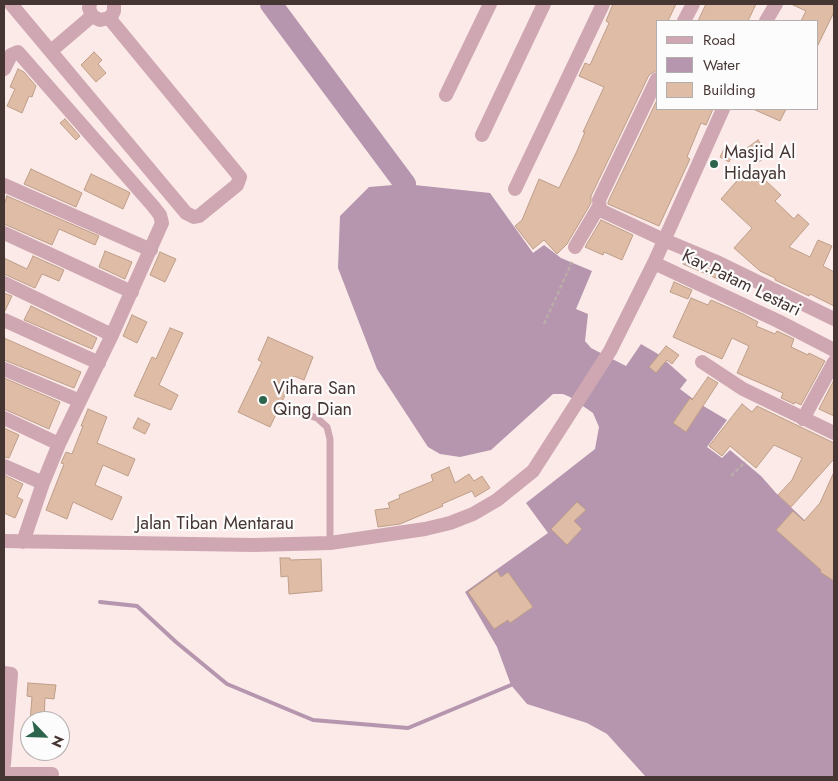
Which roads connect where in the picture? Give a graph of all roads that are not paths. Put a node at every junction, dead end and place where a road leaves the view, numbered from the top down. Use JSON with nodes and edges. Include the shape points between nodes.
{"nodes":[{"id":1,"x":11,"y":4,"type":"edge"},
{"id":2,"x":490,"y":4,"type":"edge"},
{"id":3,"x":544,"y":4,"type":"edge"},
{"id":4,"x":603,"y":4,"type":"edge"},
{"id":5,"x":693,"y":4,"type":"edge"},
{"id":6,"x":776,"y":4,"type":"edge"},
{"id":7,"x":115,"y":9,"type":"edge"},
{"id":8,"x":91,"y":10,"type":"edge"},
{"id":9,"x":685,"y":20,"type":"edge"},
{"id":10,"x":767,"y":20,"type":"edge"},
{"id":11,"x":51,"y":51,"type":"junction"},
{"id":12,"x":4,"y":69,"type":"edge"},
{"id":13,"x":656,"y":81,"type":"edge"},
{"id":14,"x":446,"y":95,"type":"dead end"},
{"id":15,"x":723,"y":110,"type":"edge"},
{"id":16,"x":482,"y":134,"type":"dead end"},
{"id":17,"x":4,"y":185,"type":"edge"},
{"id":18,"x":515,"y":189,"type":"dead end"},
{"id":19,"x":598,"y":208,"type":"junction"},
{"id":20,"x":4,"y":233,"type":"edge"},
{"id":21,"x":664,"y":240,"type":"junction"},
{"id":22,"x":575,"y":247,"type":"dead end"},
{"id":23,"x":150,"y":250,"type":"junction"},
{"id":24,"x":654,"y":264,"type":"junction"},
{"id":25,"x":4,"y":282,"type":"edge"},
{"id":26,"x":132,"y":292,"type":"junction"},
{"id":27,"x":834,"y":319,"type":"edge"},
{"id":28,"x":4,"y":320,"type":"edge"},
{"id":29,"x":112,"y":335,"type":"junction"},
{"id":30,"x":834,"y":350,"type":"edge"},
{"id":31,"x":702,"y":362,"type":"dead end"},
{"id":32,"x":834,"y":362,"type":"edge"},
{"id":33,"x":99,"y":363,"type":"junction"},
{"id":34,"x":4,"y":369,"type":"edge"},
{"id":35,"x":80,"y":402,"type":"junction"},
{"id":36,"x":299,"y":412,"type":"dead end"},
{"id":37,"x":4,"y":418,"type":"edge"},
{"id":38,"x":803,"y":419,"type":"junction"},
{"id":39,"x":834,"y":433,"type":"edge"},
{"id":40,"x":59,"y":444,"type":"junction"},
{"id":41,"x":4,"y":466,"type":"edge"},
{"id":42,"x":43,"y":483,"type":"junction"},
{"id":43,"x":4,"y":541,"type":"edge"},
{"id":44,"x":23,"y":542,"type":"junction"},
{"id":45,"x":330,"y":543,"type":"junction"},
{"id":46,"x":4,"y":673,"type":"edge"},
{"id":47,"x":4,"y":764,"type":"edge"},
{"id":48,"x":4,"y":774,"type":"edge"},
{"id":49,"x":52,"y":774,"type":"dead end"}],
"edges":[{"from":1,"to":11,"type":"street"},
{"from":2,"to":14,"type":"street"},
{"from":3,"to":16,"type":"street"},
{"from":4,"to":18,"type":"street"},
{"from":5,"to":9,"type":"street"},
{"from":6,"to":10,"type":"street"},
{"from":7,"to":8,"type":"street","via":[[100,20]]},
{"from":7,"to":11,"type":"street","via":[[240,177],[237,185],[199,216],[186,213]]},
{"from":8,"to":11,"type":"street"},
{"from":12,"to":23,"type":"street","via":[[11,55],[18,52],[153,206],[162,223]]},
{"from":13,"to":19,"type":"street"},
{"from":15,"to":21,"type":"street","name":"Kav.Patam Lestari"},
{"from":17,"to":23,"type":"street"},
{"from":19,"to":21,"type":"street"},
{"from":19,"to":22,"type":"street"},
{"from":20,"to":26,"type":"street"},
{"from":21,"to":24,"type":"street","name":"Kav.Patam Lestari"},
{"from":21,"to":27,"type":"street","name":"Kav.Patam Lestari"},
{"from":23,"to":26,"type":"street"},
{"from":24,"to":30,"type":"street","name":"Kav.Patam Lestari"},
{"from":24,"to":45,"type":"street","name":"Jalan Tiban Mentarau","via":[[610,351],[533,471],[517,485],[473,514],[450,523]]},
{"from":25,"to":29,"type":"street"},
{"from":26,"to":29,"type":"street"},
{"from":28,"to":33,"type":"street"},
{"from":29,"to":33,"type":"street"},
{"from":31,"to":38,"type":"street","via":[[743,389]]},
{"from":32,"to":38,"type":"street"},
{"from":33,"to":35,"type":"street"},
{"from":34,"to":35,"type":"street"},
{"from":35,"to":40,"type":"street"},
{"from":36,"to":45,"type":"lane","via":[[317,418],[327,426],[330,439]]},
{"from":37,"to":40,"type":"street"},
{"from":38,"to":39,"type":"street"},
{"from":40,"to":42,"type":"street"},
{"from":41,"to":42,"type":"street"},
{"from":42,"to":44,"type":"street"},
{"from":43,"to":44,"type":"street","name":"Jalan Tiban Mentarau"},
{"from":44,"to":45,"type":"street","name":"Jalan Tiban Mentarau"},
{"from":46,"to":47,"type":"street","via":[[12,674]]},
{"from":48,"to":49,"type":"street"}]}
